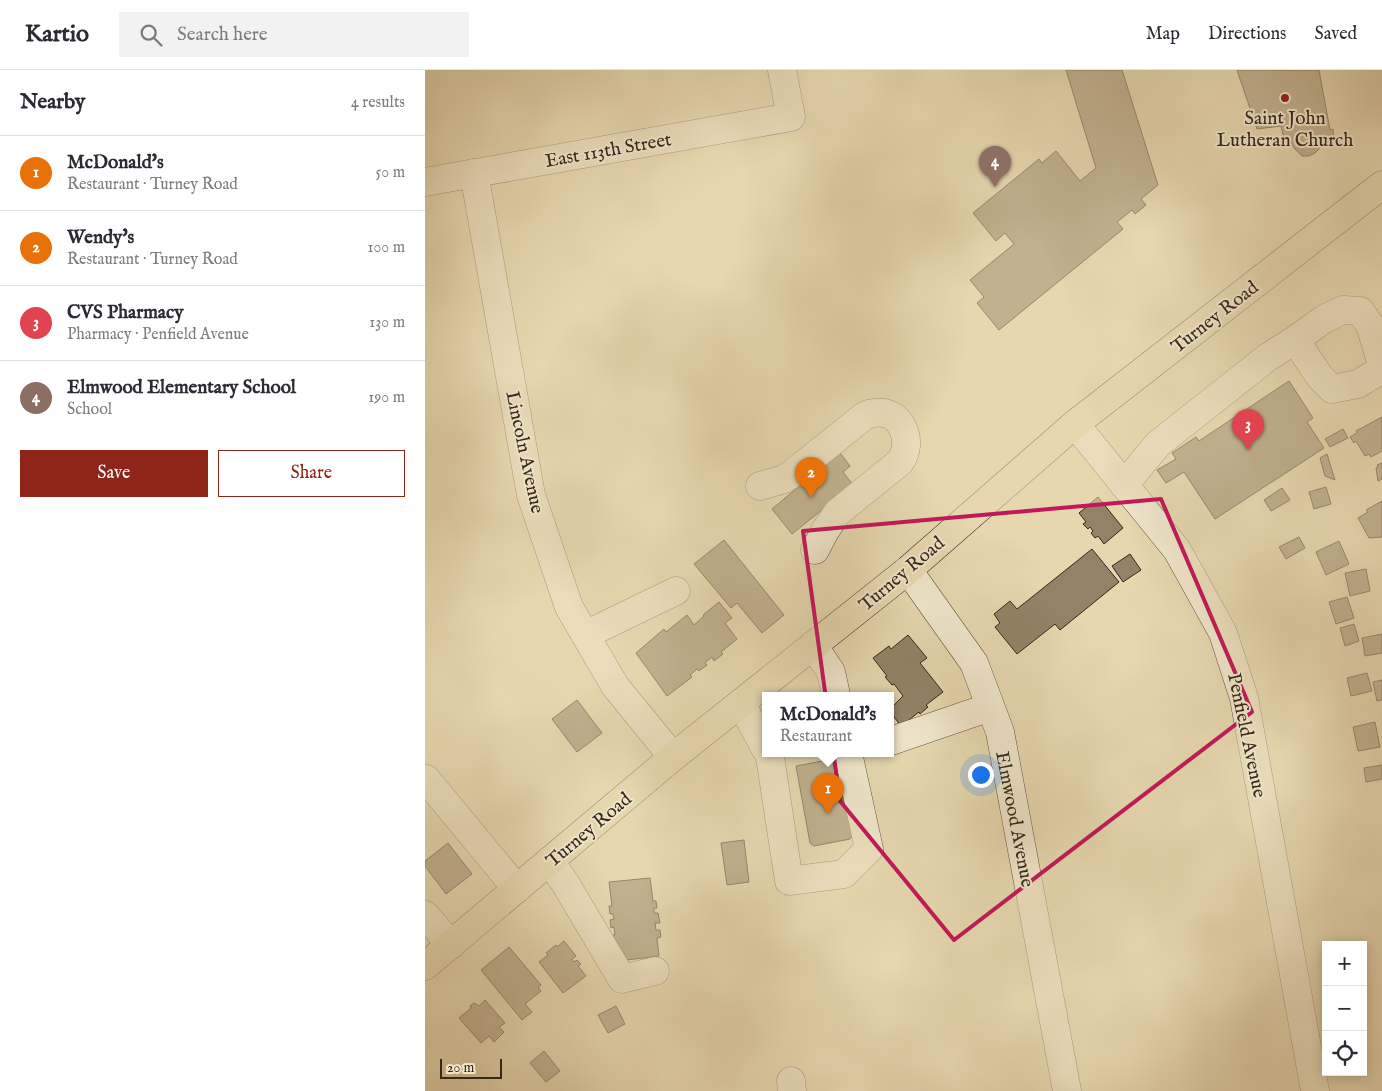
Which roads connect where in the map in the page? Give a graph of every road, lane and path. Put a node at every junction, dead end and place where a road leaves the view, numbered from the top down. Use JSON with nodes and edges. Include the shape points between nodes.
{"nodes":[{"id":1,"x":782,"y":70,"type":"edge"},
{"id":2,"x":474,"y":173,"type":"junction"},
{"id":3,"x":425,"y":182,"type":"edge"},
{"id":4,"x":1382,"y":186,"type":"edge"},
{"id":5,"x":1295,"y":340,"type":"junction"},
{"id":6,"x":1382,"y":364,"type":"edge"},
{"id":7,"x":1382,"y":369,"type":"edge"},
{"id":8,"x":1075,"y":424,"type":"junction"},
{"id":9,"x":1124,"y":484,"type":"junction"},
{"id":10,"x":759,"y":486,"type":"dead end"},
{"id":11,"x":815,"y":550,"type":"dead end"},
{"id":12,"x":907,"y":570,"type":"junction"},
{"id":13,"x":676,"y":591,"type":"dead end"},
{"id":14,"x":585,"y":635,"type":"junction"},
{"id":15,"x":813,"y":646,"type":"junction"},
{"id":16,"x":835,"y":692,"type":"edge"},
{"id":17,"x":741,"y":703,"type":"junction"},
{"id":18,"x":991,"y":707,"type":"junction"},
{"id":19,"x":894,"y":740,"type":"edge"},
{"id":20,"x":762,"y":742,"type":"edge"},
{"id":21,"x":673,"y":757,"type":"junction"},
{"id":22,"x":770,"y":757,"type":"edge"},
{"id":23,"x":849,"y":757,"type":"edge"},
{"id":24,"x":426,"y":779,"type":"dead end"},
{"id":25,"x":550,"y":861,"type":"junction"},
{"id":26,"x":517,"y":889,"type":"junction"},
{"id":27,"x":425,"y":915,"type":"edge"},
{"id":28,"x":451,"y":945,"type":"junction"},
{"id":29,"x":425,"y":966,"type":"edge"},
{"id":30,"x":655,"y":971,"type":"dead end"},
{"id":31,"x":1067,"y":1091,"type":"edge"},
{"id":32,"x":1315,"y":1091,"type":"edge"}],
"edges":[{"from":1,"to":2,"type":"street","name":"East 113th Street","via":[[791,117]]},
{"from":2,"to":3,"type":"street","name":"East 113th Street"},
{"from":2,"to":14,"type":"street","name":"Lincoln Avenue","via":[[531,495],[569,607]]},
{"from":4,"to":8,"type":"main road","name":"Turney Road"},
{"from":5,"to":6,"type":"street","via":[[1343,310],[1360,311],[1370,325]]},
{"from":5,"to":7,"type":"street","via":[[1332,389],[1358,384]]},
{"from":5,"to":9,"type":"street","via":[[1268,357],[1158,444]]},
{"from":8,"to":9,"type":"street","name":"Penfield Avenue"},
{"from":8,"to":12,"type":"main road","name":"Turney Road"},
{"from":9,"to":32,"type":"street","name":"Penfield Avenue","via":[[1177,550],[1223,633],[1241,689]]},
{"from":10,"to":11,"type":"street","via":[[793,474],[863,417],[875,412],[900,422],[905,431],[904,457],[837,513]]},
{"from":12,"to":15,"type":"main road","name":"Turney Road"},
{"from":12,"to":18,"type":"street","name":"Elmwood Avenue","via":[[974,663]]},
{"from":13,"to":14,"type":"street"},
{"from":14,"to":21,"type":"street","name":"Lincoln Avenue","via":[[615,686]]},
{"from":15,"to":16,"type":"street","via":[[831,672]]},
{"from":15,"to":17,"type":"main road","name":"Turney Road"},
{"from":17,"to":20,"type":"street"},
{"from":17,"to":21,"type":"main road","name":"Turney Road"},
{"from":18,"to":19,"type":"street"},
{"from":18,"to":31,"type":"street","name":"Elmwood Avenue","via":[[1000,732]]},
{"from":21,"to":25,"type":"main road","name":"Turney Road"},
{"from":22,"to":23,"type":"street","via":[[789,881],[844,874],[869,849]]},
{"from":24,"to":26,"type":"street"},
{"from":25,"to":26,"type":"main road","name":"Turney Road"},
{"from":25,"to":30,"type":"street","via":[[623,979]]},
{"from":26,"to":28,"type":"main road","name":"Turney Road"},
{"from":27,"to":28,"type":"street"},
{"from":28,"to":29,"type":"main road","name":"Turney Road"}]}
